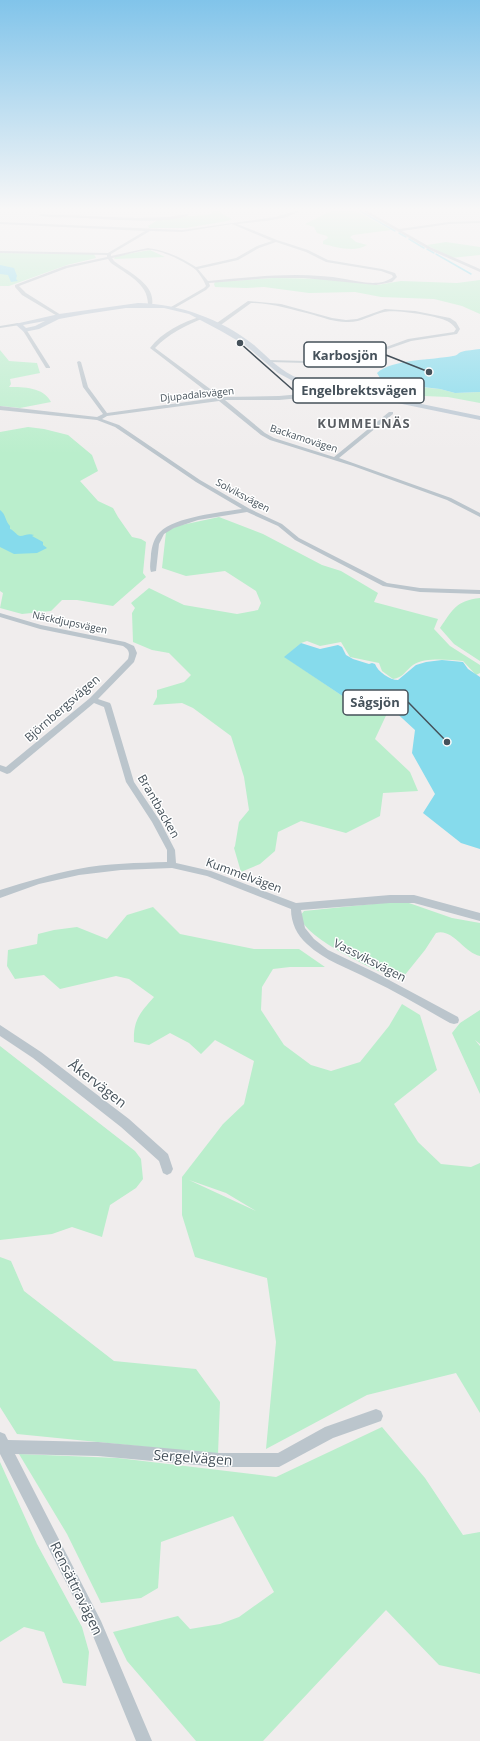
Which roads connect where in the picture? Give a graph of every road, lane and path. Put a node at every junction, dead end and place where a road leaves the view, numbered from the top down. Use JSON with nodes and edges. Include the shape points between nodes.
{"nodes":[{"id":1,"x":22,"y":292,"type":"edge"},
{"id":2,"x":148,"y":292,"type":"edge"},
{"id":3,"x":200,"y":292,"type":"edge"},
{"id":4,"x":150,"y":304,"type":"junction"},
{"id":5,"x":173,"y":308,"type":"junction"},
{"id":6,"x":59,"y":316,"type":"junction"},
{"id":7,"x":202,"y":317,"type":"junction"},
{"id":8,"x":18,"y":324,"type":"junction"},
{"id":9,"x":216,"y":326,"type":"junction"},
{"id":10,"x":0,"y":327,"type":"edge"},
{"id":11,"x":24,"y":330,"type":"junction"},
{"id":12,"x":269,"y":361,"type":"junction"},
{"id":13,"x":79,"y":362,"type":"dead end"},
{"id":14,"x":48,"y":367,"type":"dead end"},
{"id":15,"x":323,"y":394,"type":"dead end"},
{"id":16,"x":220,"y":399,"type":"junction"},
{"id":17,"x":0,"y":408,"type":"edge"},
{"id":18,"x":391,"y":413,"type":"dead end"},
{"id":19,"x":106,"y":415,"type":"junction"},
{"id":20,"x":480,"y":418,"type":"edge"},
{"id":21,"x":98,"y":419,"type":"junction"},
{"id":22,"x":336,"y":458,"type":"junction"},
{"id":23,"x":248,"y":510,"type":"junction"},
{"id":24,"x":480,"y":515,"type":"edge"},
{"id":25,"x":153,"y":571,"type":"dead end"},
{"id":26,"x":480,"y":592,"type":"edge"},
{"id":27,"x":0,"y":615,"type":"edge"},
{"id":28,"x":133,"y":653,"type":"joint"},
{"id":29,"x":93,"y":700,"type":"junction"},
{"id":30,"x":3,"y":770,"type":"edge"},
{"id":31,"x":0,"y":777,"type":"edge"},
{"id":32,"x":172,"y":864,"type":"junction"},
{"id":33,"x":0,"y":894,"type":"edge"},
{"id":34,"x":296,"y":907,"type":"junction"},
{"id":35,"x":480,"y":917,"type":"edge"},
{"id":36,"x":454,"y":1020,"type":"dead end"},
{"id":37,"x":0,"y":1030,"type":"edge"},
{"id":38,"x":167,"y":1169,"type":"dead end"},
{"id":39,"x":376,"y":1416,"type":"dead end"},
{"id":40,"x":2,"y":1444,"type":"edge"},
{"id":41,"x":144,"y":1741,"type":"edge"}],
"edges":[{"from":1,"to":6,"type":"street"},
{"from":2,"to":4,"type":"street"},
{"from":3,"to":5,"type":"street"},
{"from":4,"to":5,"type":"street"},
{"from":4,"to":6,"type":"street","via":[[127,305]]},
{"from":5,"to":7,"type":"street"},
{"from":6,"to":8,"type":"street"},
{"from":6,"to":11,"type":"street","via":[[37,328]]},
{"from":7,"to":9,"type":"street"},
{"from":7,"to":16,"type":"street","name":"Backamovägen","via":[[160,340],[152,348]]},
{"from":8,"to":10,"type":"street"},
{"from":8,"to":11,"type":"street"},
{"from":9,"to":12,"type":"street","via":[[246,343]]},
{"from":9,"to":12,"type":"street","via":[[250,302],[281,305],[346,321],[372,316],[381,311],[415,312],[444,318],[454,323],[458,330],[455,333],[410,340],[345,363]]},
{"from":11,"to":14,"type":"street"},
{"from":12,"to":20,"type":"street","via":[[288,376],[307,384]]},
{"from":13,"to":19,"type":"street","via":[[86,387]]},
{"from":15,"to":16,"type":"street","name":"Djupadalsvägen"},
{"from":16,"to":19,"type":"street","name":"Djupadalsvägen"},
{"from":16,"to":22,"type":"street","name":"Backamovägen","via":[[246,422],[272,439]]},
{"from":17,"to":21,"type":"street","name":"Solviksvägen"},
{"from":18,"to":22,"type":"street"},
{"from":19,"to":21,"type":"street","name":"Djupadalsvägen"},
{"from":21,"to":23,"type":"street","name":"Solviksvägen","via":[[117,426],[186,474]]},
{"from":22,"to":24,"type":"street","name":"Backamovägen","via":[[449,499]]},
{"from":23,"to":25,"type":"street","via":[[189,521],[163,532],[157,540]]},
{"from":23,"to":26,"type":"street","name":"Solviksvägen","via":[[275,522],[295,537],[385,585],[424,591]]},
{"from":27,"to":28,"type":"street","name":"Näckdjupsvägen","via":[[40,627],[125,644]]},
{"from":28,"to":29,"type":"street","name":"Björnbergsvägen","via":[[131,660]]},
{"from":29,"to":30,"type":"street","name":"Björnbergsvägen"},
{"from":29,"to":32,"type":"street","name":"Brantbacken","via":[[107,705],[130,782],[156,821],[171,850]]},
{"from":30,"to":31,"type":"street","name":"Björnbergsvägen"},
{"from":32,"to":33,"type":"street","name":"Kummelvägen","via":[[79,872],[39,881]]},
{"from":32,"to":34,"type":"street","name":"Kummelvägen","via":[[208,873]]},
{"from":34,"to":35,"type":"street","name":"Kummelvägen","via":[[414,899]]},
{"from":34,"to":36,"type":"street","name":"Vassviksvägen","via":[[295,918],[299,927],[320,949]]},
{"from":37,"to":38,"type":"street","name":"Åkervägen","via":[[125,1123],[164,1158]]},
{"from":39,"to":40,"type":"street","name":"Sergelvägen","via":[[330,1432],[279,1460],[219,1460],[98,1449]]},
{"from":40,"to":41,"type":"street","name":"Rensättravägen","via":[[96,1626]]}]}
